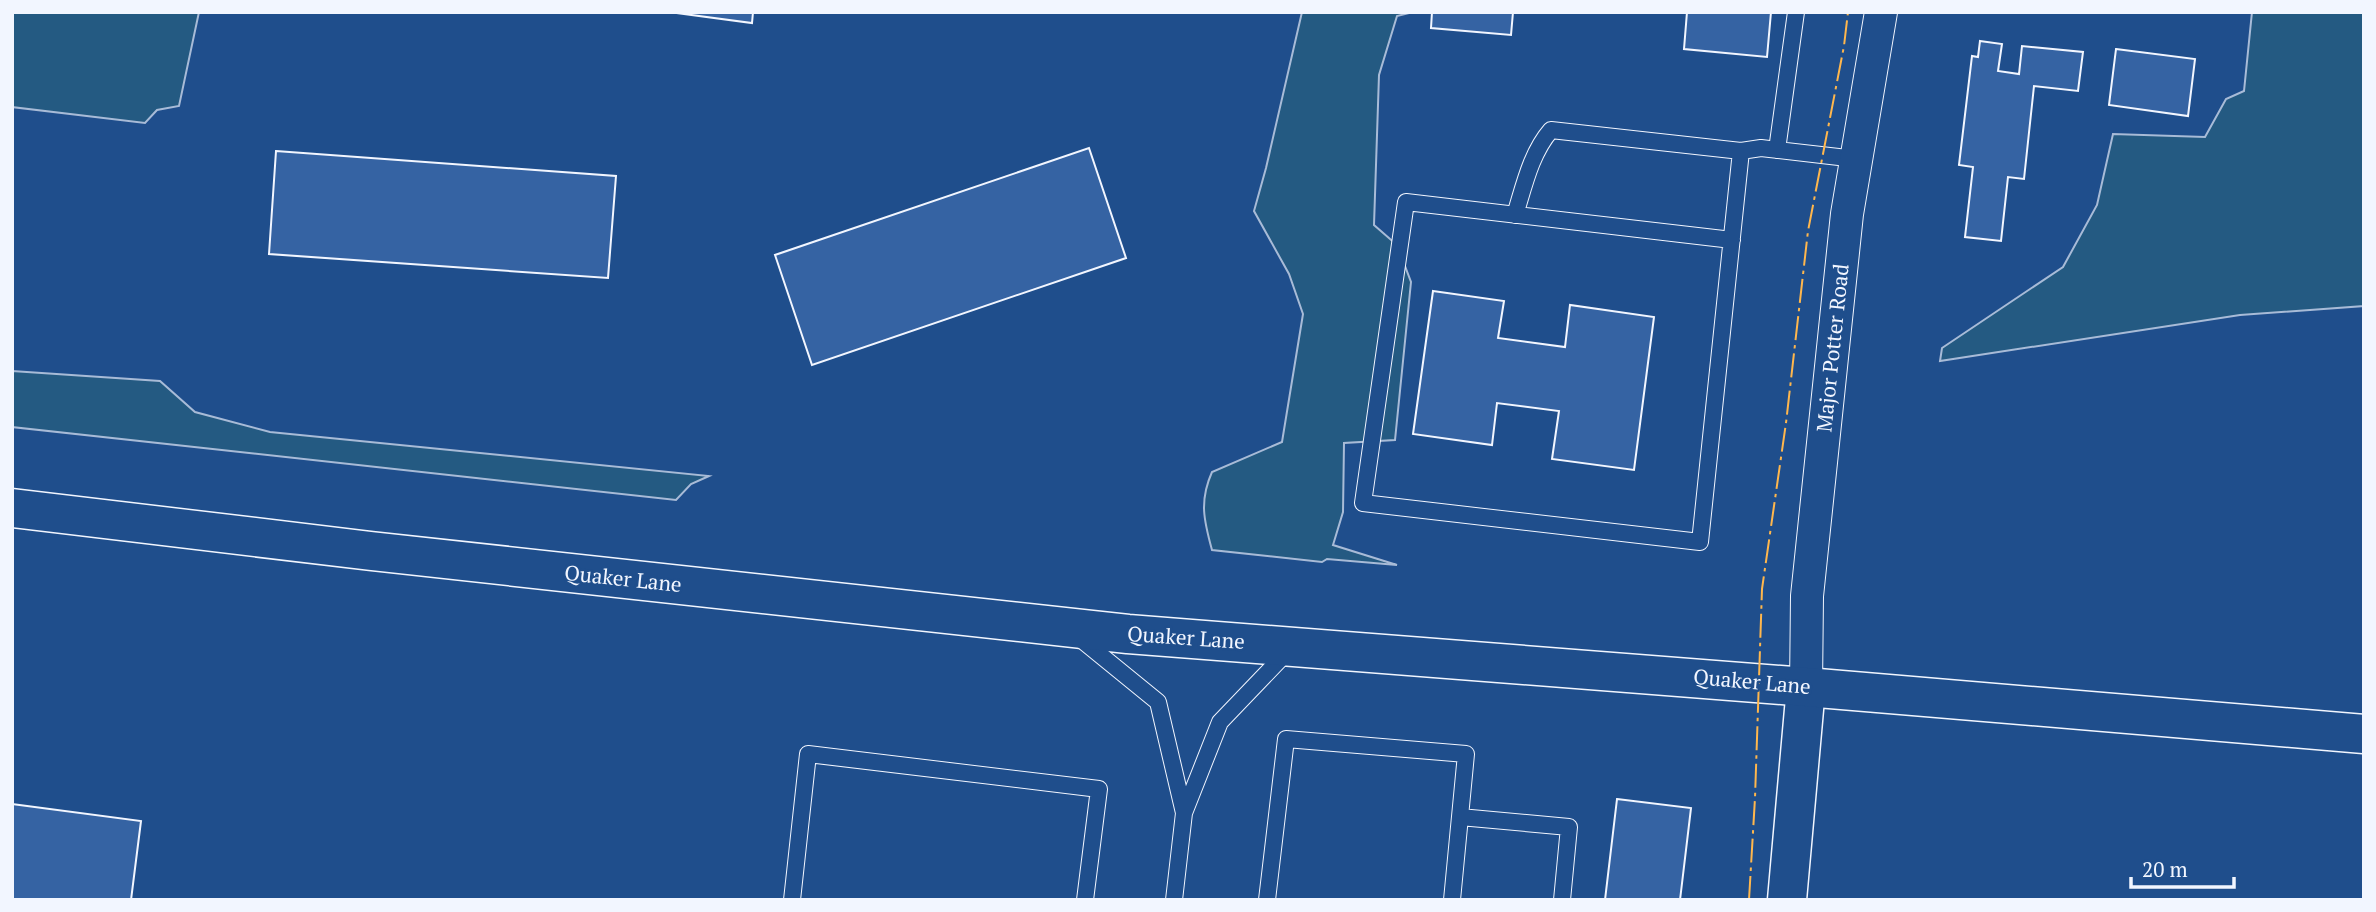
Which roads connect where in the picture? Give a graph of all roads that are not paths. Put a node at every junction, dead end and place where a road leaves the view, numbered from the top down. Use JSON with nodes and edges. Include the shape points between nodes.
{"nodes":[{"id":1,"x":1796,"y":12,"type":"edge"},
{"id":2,"x":1881,"y":12,"type":"edge"},
{"id":3,"x":1777,"y":150,"type":"junction"},
{"id":4,"x":1741,"y":151,"type":"junction"},
{"id":5,"x":1856,"y":159,"type":"junction"},
{"id":6,"x":1515,"y":215,"type":"junction"},
{"id":7,"x":1732,"y":240,"type":"junction"},
{"id":8,"x":12,"y":508,"type":"edge"},
{"id":9,"x":1065,"y":626,"type":"junction"},
{"id":10,"x":1293,"y":646,"type":"junction"},
{"id":11,"x":1806,"y":687,"type":"junction"},
{"id":12,"x":2364,"y":734,"type":"edge"},
{"id":13,"x":1184,"y":813,"type":"junction"},
{"id":14,"x":1460,"y":817,"type":"junction"},
{"id":15,"x":792,"y":900,"type":"edge"},
{"id":16,"x":1085,"y":900,"type":"edge"},
{"id":17,"x":1174,"y":900,"type":"edge"},
{"id":18,"x":1267,"y":900,"type":"edge"},
{"id":19,"x":1452,"y":900,"type":"edge"},
{"id":20,"x":1562,"y":900,"type":"edge"},
{"id":21,"x":1787,"y":900,"type":"edge"}],
"edges":[{"from":1,"to":3,"type":"lane"},
{"from":2,"to":5,"type":"street","name":"Major Potter Road"},
{"from":3,"to":4,"type":"lane"},
{"from":3,"to":5,"type":"lane"},
{"from":4,"to":6,"type":"lane","via":[[1551,130],[1542,139]]},
{"from":4,"to":7,"type":"lane"},
{"from":5,"to":11,"type":"street","name":"Major Potter Road","via":[[1807,596]]},
{"from":6,"to":7,"type":"lane"},
{"from":6,"to":7,"type":"lane","via":[[1406,202],[1363,503],[1700,542]]},
{"from":8,"to":9,"type":"main road","name":"Quaker Lane"},
{"from":9,"to":10,"type":"main road","name":"Quaker Lane"},
{"from":9,"to":13,"type":"lane","via":[[1158,702]]},
{"from":10,"to":11,"type":"main road","name":"Quaker Lane"},
{"from":10,"to":13,"type":"lane","via":[[1220,722]]},
{"from":11,"to":12,"type":"main road","name":"Quaker Lane"},
{"from":11,"to":21,"type":"main road"},
{"from":13,"to":17,"type":"lane"},
{"from":14,"to":18,"type":"lane","via":[[1466,754],[1286,739]]},
{"from":14,"to":19,"type":"lane"},
{"from":14,"to":20,"type":"lane","via":[[1569,827]]},
{"from":15,"to":16,"type":"lane","via":[[808,754],[1099,789]]}]}
